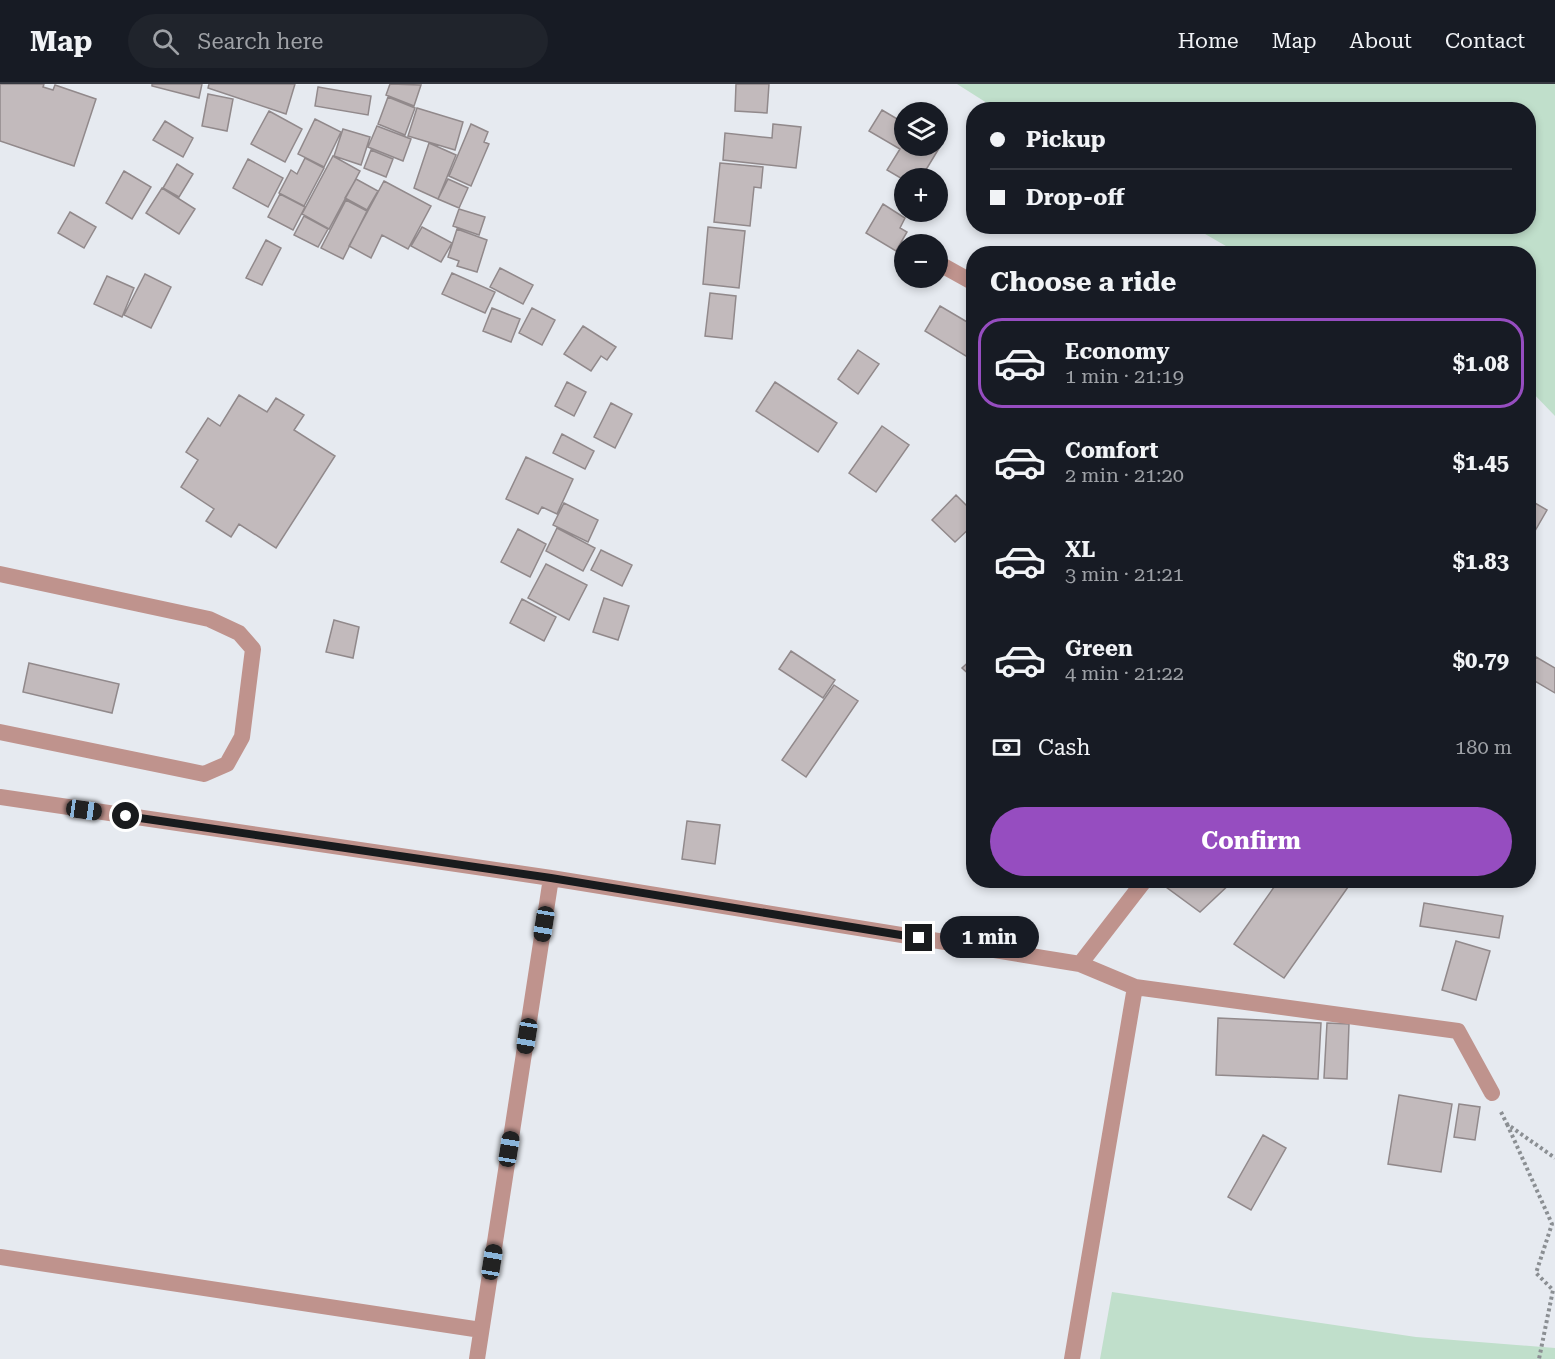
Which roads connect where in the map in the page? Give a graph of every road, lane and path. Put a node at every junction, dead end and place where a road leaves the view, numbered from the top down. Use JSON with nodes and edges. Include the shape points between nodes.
{"nodes":[{"id":1,"x":948,"y":269,"type":"edge"},
{"id":2,"x":966,"y":279,"type":"edge"},
{"id":3,"x":0,"y":574,"type":"edge"},
{"id":4,"x":0,"y":732,"type":"edge"},
{"id":5,"x":0,"y":797,"type":"edge"},
{"id":6,"x":551,"y":878,"type":"junction"},
{"id":7,"x":1139,"y":888,"type":"edge"},
{"id":8,"x":1080,"y":964,"type":"junction"},
{"id":9,"x":1135,"y":987,"type":"junction"},
{"id":10,"x":1492,"y":1093,"type":"joint"},
{"id":11,"x":1507,"y":1124,"type":"junction"},
{"id":12,"x":1555,"y":1158,"type":"edge"},
{"id":13,"x":0,"y":1257,"type":"edge"},
{"id":14,"x":481,"y":1330,"type":"junction"},
{"id":15,"x":477,"y":1359,"type":"edge"},
{"id":16,"x":1072,"y":1359,"type":"edge"},
{"id":17,"x":1539,"y":1359,"type":"edge"}],
"edges":[{"from":1,"to":2,"type":"street"},
{"from":3,"to":4,"type":"street","via":[[209,619],[239,633],[253,649],[242,737],[227,764],[204,774]]},
{"from":5,"to":6,"type":"street"},
{"from":6,"to":8,"type":"street"},
{"from":6,"to":14,"type":"street"},
{"from":7,"to":8,"type":"street"},
{"from":8,"to":9,"type":"street"},
{"from":9,"to":10,"type":"street","via":[[1458,1030]]},
{"from":9,"to":16,"type":"street"},
{"from":10,"to":11,"type":"path"},
{"from":11,"to":12,"type":"path"},
{"from":11,"to":17,"type":"path","via":[[1552,1224],[1536,1273],[1553,1290]]},
{"from":13,"to":14,"type":"street"},
{"from":14,"to":15,"type":"street"}]}
